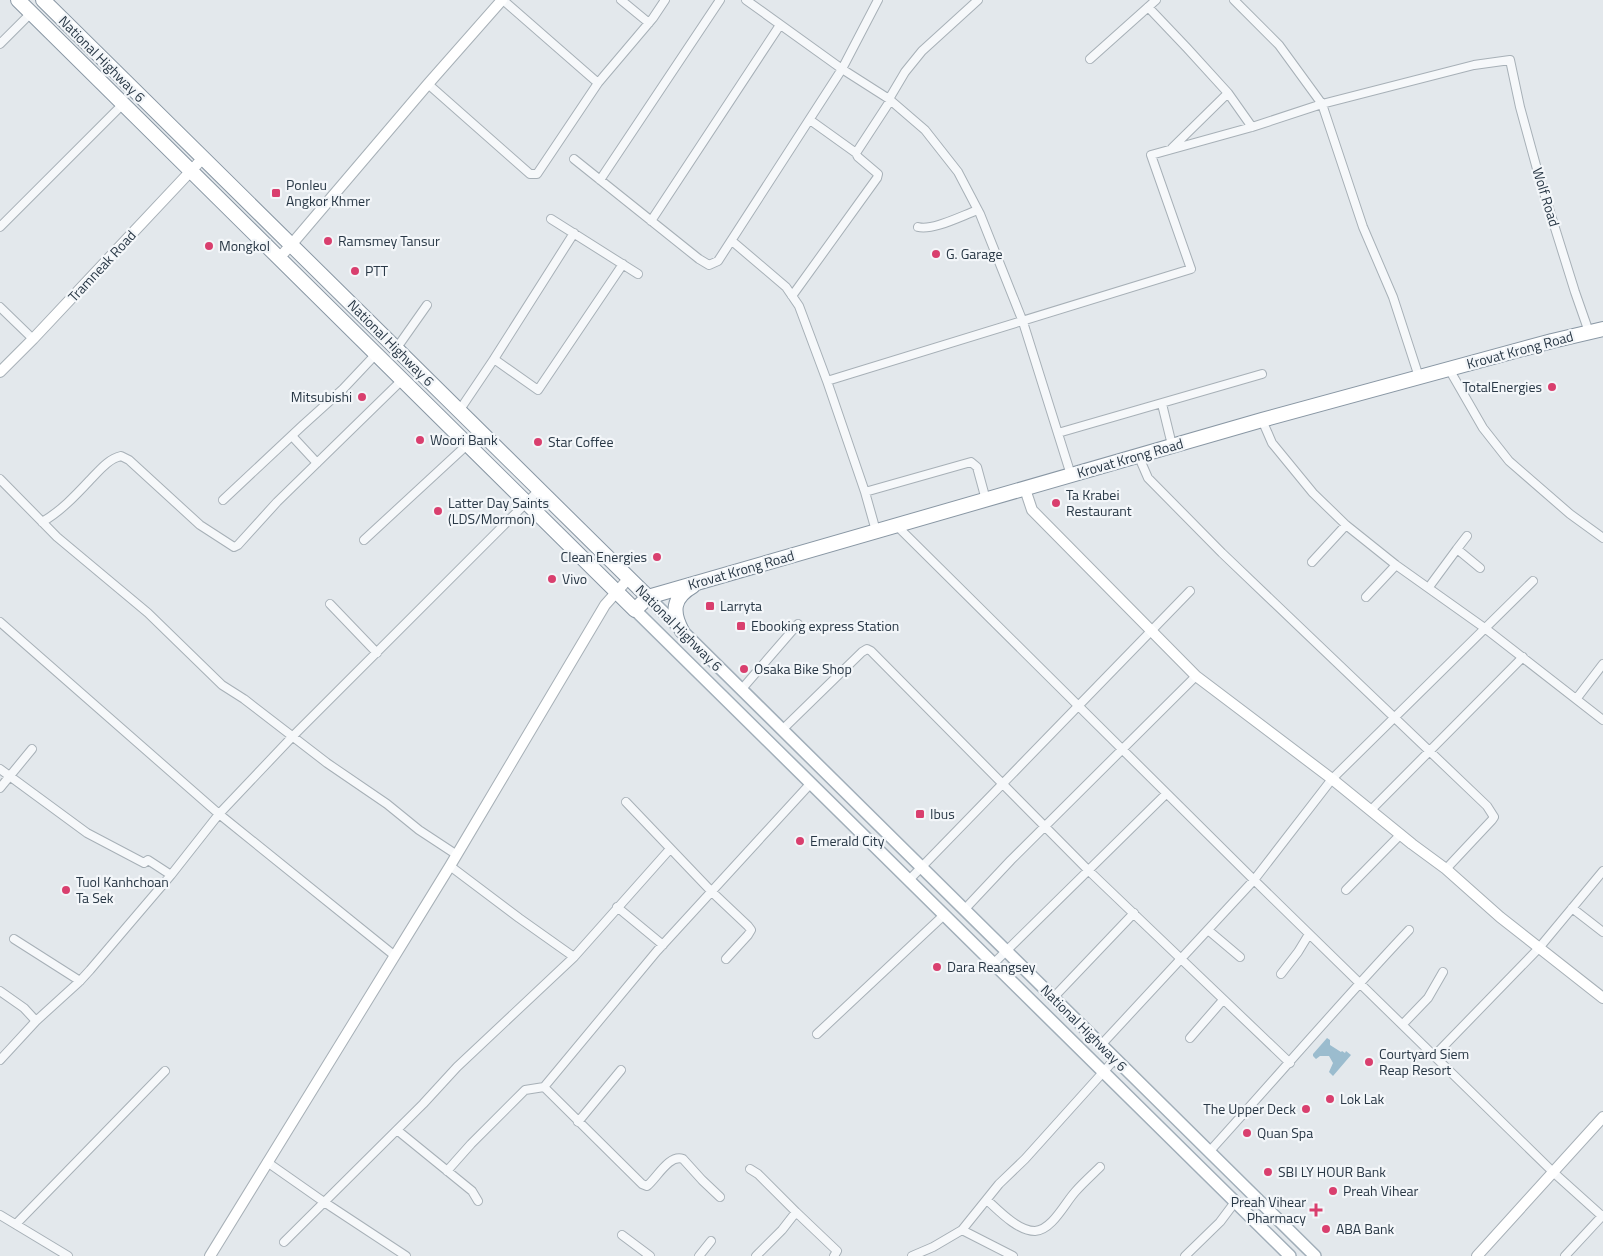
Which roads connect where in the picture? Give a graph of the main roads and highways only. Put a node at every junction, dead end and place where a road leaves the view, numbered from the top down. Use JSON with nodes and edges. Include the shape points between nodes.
{"nodes":[{"id":1,"x":18,"y":0,"type":"edge"},
{"id":2,"x":43,"y":0,"type":"edge"},
{"id":3,"x":1596,"y":331,"type":"edge"},
{"id":4,"x":702,"y":581,"type":"junction"},
{"id":5,"x":648,"y":596,"type":"junction"},
{"id":6,"x":635,"y":610,"type":"junction"},
{"id":7,"x":682,"y":631,"type":"junction"},
{"id":8,"x":1310,"y":1254,"type":"edge"},
{"id":9,"x":1290,"y":1256,"type":"edge"}],
"edges":[{"from":1,"to":6,"type":"highway","name":"National Highway 6"},
{"from":2,"to":5,"type":"highway","name":"National Highway 6"},
{"from":3,"to":4,"type":"highway","name":"Krovat Krong Road","via":[[1172,445]]},
{"from":4,"to":5,"type":"highway","name":"Krovat Krong Road"},
{"from":4,"to":7,"type":"highway","via":[[685,591],[675,607]]},
{"from":5,"to":6,"type":"highway"},
{"from":5,"to":7,"type":"main road","name":"National Highway 6"},
{"from":6,"to":9,"type":"main road","name":"National Highway 6"},
{"from":7,"to":8,"type":"main road","name":"National Highway 6"}]}
